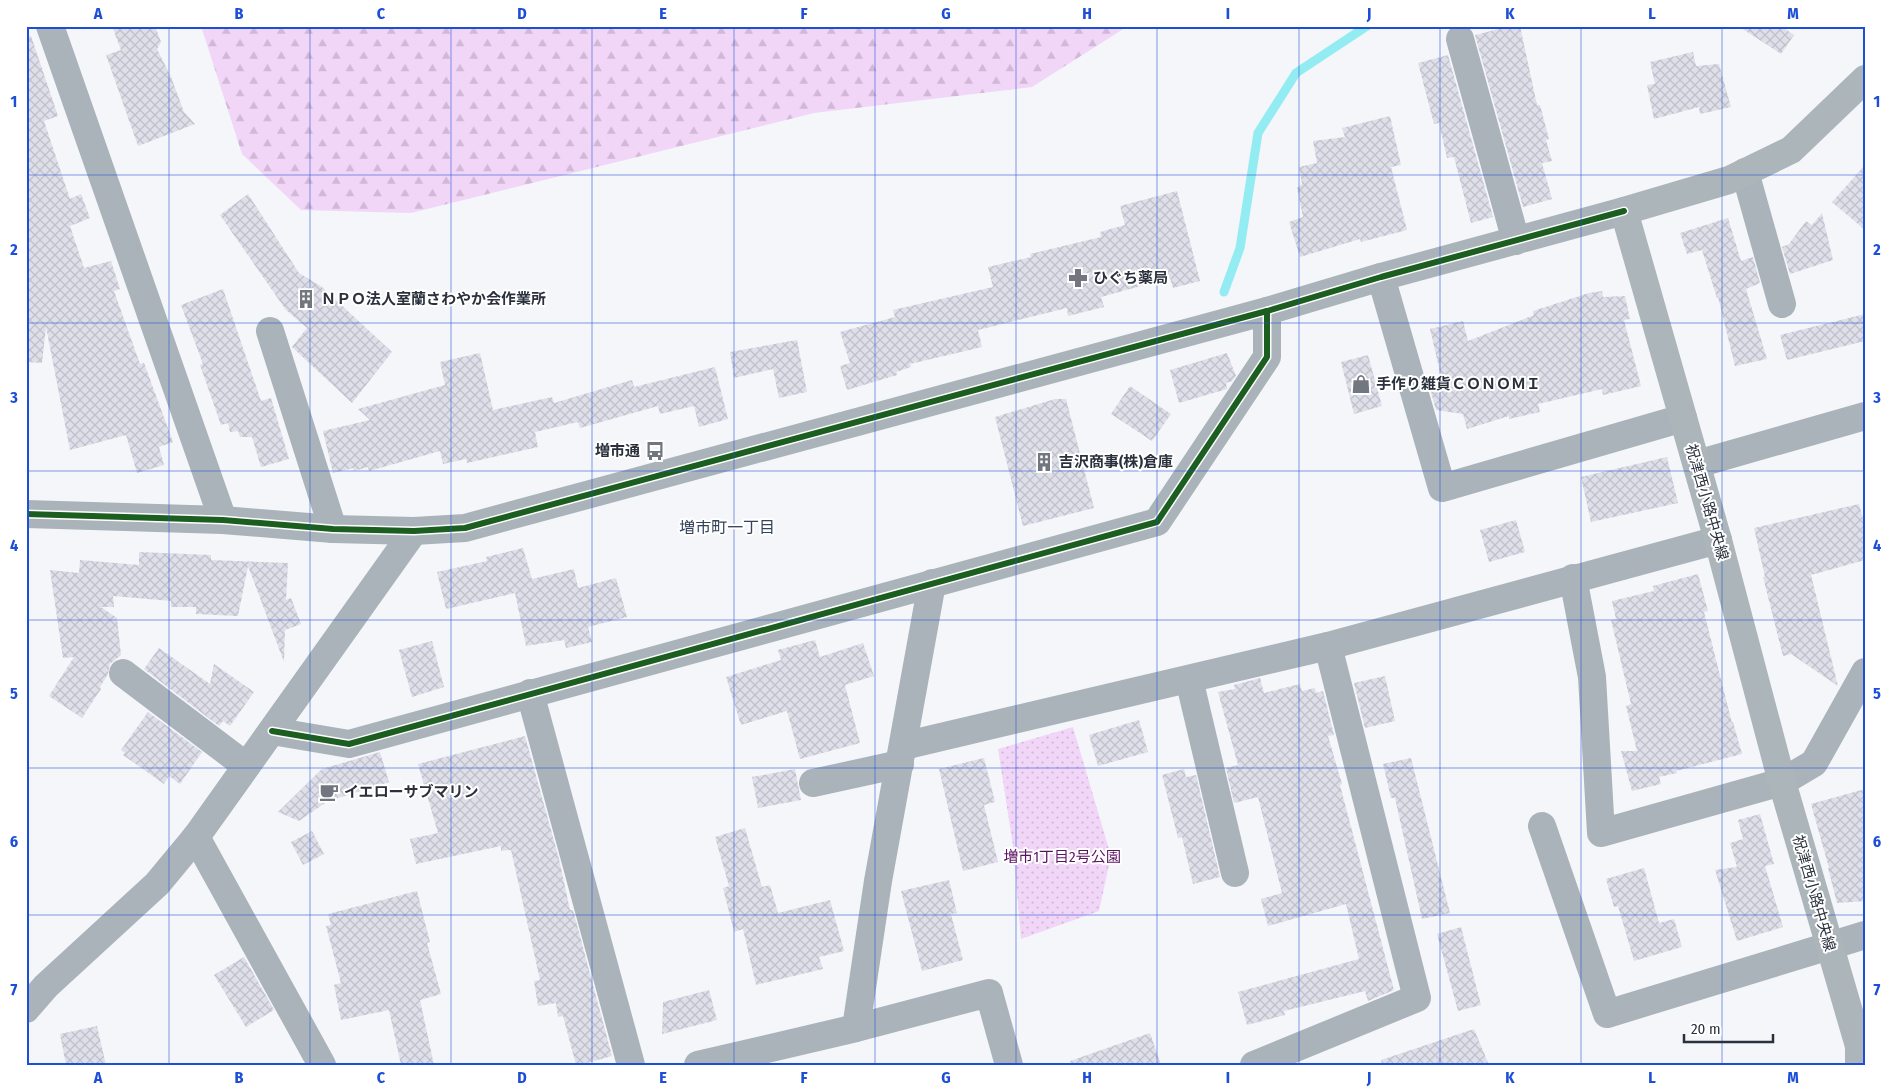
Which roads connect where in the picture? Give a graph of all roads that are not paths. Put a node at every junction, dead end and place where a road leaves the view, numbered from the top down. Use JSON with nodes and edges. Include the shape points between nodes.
{"nodes":[{"id":1,"x":50,"y":26,"type":"edge"},
{"id":2,"x":1460,"y":39,"type":"dead end"},
{"id":3,"x":1865,"y":79,"type":"edge"},
{"id":4,"x":1745,"y":172,"type":"junction"},
{"id":5,"x":1624,"y":210,"type":"junction"},
{"id":6,"x":1516,"y":241,"type":"junction"},
{"id":7,"x":1381,"y":277,"type":"junction"},
{"id":8,"x":1782,"y":304,"type":"dead end"},
{"id":9,"x":1267,"y":311,"type":"junction"},
{"id":10,"x":270,"y":331,"type":"dead end"},
{"id":11,"x":1865,"y":416,"type":"edge"},
{"id":12,"x":1683,"y":418,"type":"junction"},
{"id":13,"x":1696,"y":464,"type":"junction"},
{"id":14,"x":26,"y":514,"type":"edge"},
{"id":15,"x":223,"y":520,"type":"junction"},
{"id":16,"x":333,"y":529,"type":"junction"},
{"id":17,"x":414,"y":531,"type":"junction"},
{"id":18,"x":1718,"y":540,"type":"junction"},
{"id":19,"x":1572,"y":578,"type":"junction"},
{"id":20,"x":932,"y":583,"type":"junction"},
{"id":21,"x":1328,"y":646,"type":"junction"},
{"id":22,"x":1865,"y":672,"type":"edge"},
{"id":23,"x":123,"y":673,"type":"dead end"},
{"id":24,"x":1189,"y":679,"type":"junction"},
{"id":25,"x":530,"y":693,"type":"junction"},
{"id":26,"x":272,"y":731,"type":"junction"},
{"id":27,"x":902,"y":755,"type":"junction"},
{"id":28,"x":246,"y":766,"type":"junction"},
{"id":29,"x":1782,"y":782,"type":"junction"},
{"id":30,"x":813,"y":783,"type":"dead end"},
{"id":31,"x":1542,"y":826,"type":"dead end"},
{"id":32,"x":196,"y":836,"type":"junction"},
{"id":33,"x":1236,"y":874,"type":"dead end"},
{"id":34,"x":1865,"y":935,"type":"edge"},
{"id":35,"x":1829,"y":946,"type":"junction"},
{"id":36,"x":26,"y":1009,"type":"edge"},
{"id":37,"x":856,"y":1028,"type":"junction"},
{"id":38,"x":322,"y":1065,"type":"edge"},
{"id":39,"x":632,"y":1065,"type":"edge"},
{"id":40,"x":698,"y":1065,"type":"edge"},
{"id":41,"x":1009,"y":1065,"type":"edge"},
{"id":42,"x":1254,"y":1065,"type":"edge"},
{"id":43,"x":1859,"y":1065,"type":"edge"}],
"edges":[{"from":1,"to":15,"type":"street"},
{"from":2,"to":6,"type":"street"},
{"from":3,"to":4,"type":"main road","via":[[1792,150]]},
{"from":4,"to":5,"type":"main road","via":[[1729,180]]},
{"from":4,"to":8,"type":"street"},
{"from":5,"to":6,"type":"street"},
{"from":5,"to":12,"type":"main road","name":"祝津西小路中央線"},
{"from":6,"to":7,"type":"street"},
{"from":7,"to":9,"type":"street"},
{"from":7,"to":12,"type":"street","via":[[1442,488]]},
{"from":9,"to":17,"type":"street","via":[[465,528]]},
{"from":9,"to":20,"type":"street","via":[[1267,357],[1157,522]]},
{"from":10,"to":16,"type":"street"},
{"from":11,"to":13,"type":"street"},
{"from":12,"to":13,"type":"main road","name":"祝津西小路中央線"},
{"from":13,"to":18,"type":"main road","name":"祝津西小路中央線"},
{"from":14,"to":15,"type":"street"},
{"from":15,"to":16,"type":"street"},
{"from":16,"to":17,"type":"street"},
{"from":17,"to":26,"type":"street"},
{"from":18,"to":19,"type":"street"},
{"from":18,"to":29,"type":"main road","name":"祝津西小路中央線"},
{"from":19,"to":21,"type":"street"},
{"from":19,"to":29,"type":"street","via":[[1592,678],[1601,833]]},
{"from":20,"to":25,"type":"street"},
{"from":20,"to":27,"type":"street"},
{"from":21,"to":24,"type":"street"},
{"from":21,"to":42,"type":"street","via":[[1417,998]]},
{"from":22,"to":29,"type":"street","via":[[1814,763]]},
{"from":23,"to":28,"type":"street"},
{"from":24,"to":27,"type":"street"},
{"from":24,"to":33,"type":"street"},
{"from":25,"to":26,"type":"street","via":[[349,744]]},
{"from":25,"to":39,"type":"street"},
{"from":26,"to":28,"type":"street"},
{"from":27,"to":30,"type":"street"},
{"from":27,"to":37,"type":"street","via":[[878,881]]},
{"from":28,"to":32,"type":"street"},
{"from":29,"to":35,"type":"main road","name":"祝津西小路中央線"},
{"from":31,"to":35,"type":"street","via":[[1607,1014]]},
{"from":32,"to":36,"type":"street","via":[[156,884],[46,986]]},
{"from":32,"to":38,"type":"street"},
{"from":34,"to":35,"type":"street"},
{"from":35,"to":43,"type":"main road","name":"祝津西小路中央線","via":[[1859,1046]]},
{"from":37,"to":40,"type":"street"},
{"from":37,"to":41,"type":"street","via":[[990,993]]}]}
